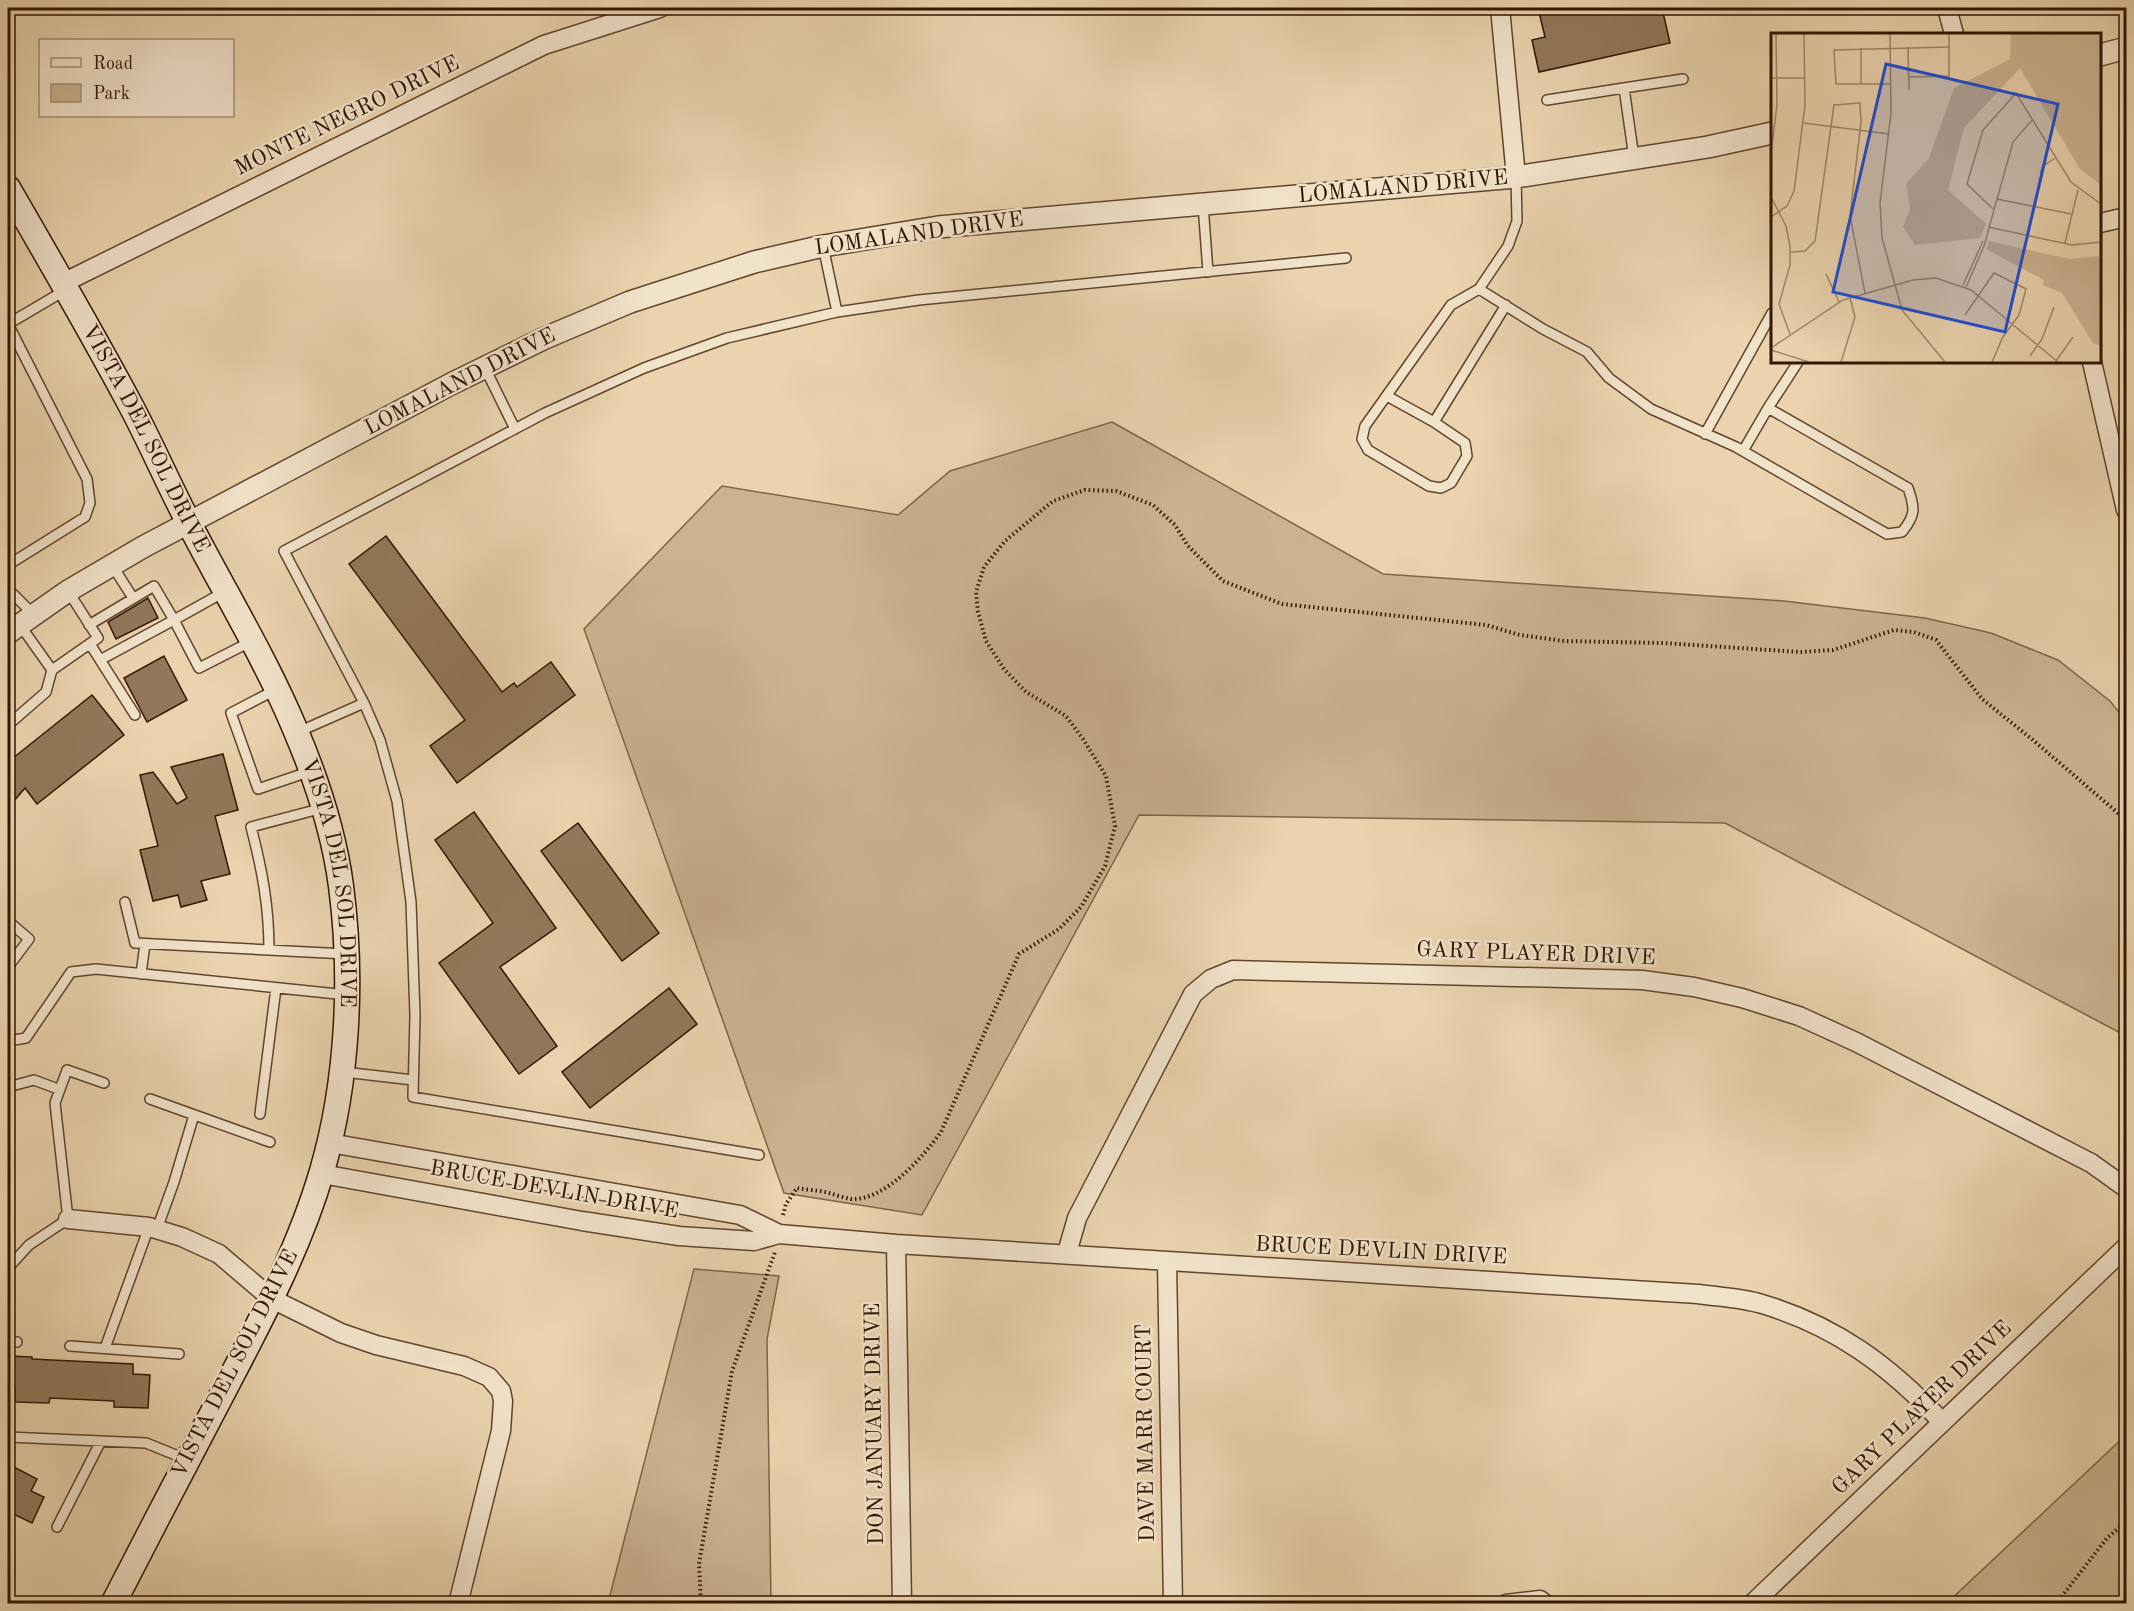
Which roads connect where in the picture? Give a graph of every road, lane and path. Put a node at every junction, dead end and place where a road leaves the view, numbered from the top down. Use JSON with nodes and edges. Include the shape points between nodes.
{"nodes":[{"id":1,"x":660,"y":8,"type":"edge"},
{"id":2,"x":1500,"y":8,"type":"edge"},
{"id":3,"x":1947,"y":8,"type":"edge"},
{"id":4,"x":1954,"y":33,"type":"edge"},
{"id":5,"x":2127,"y":48,"type":"edge"},
{"id":6,"x":2101,"y":55,"type":"edge"},
{"id":7,"x":1683,"y":79,"type":"dead end"},
{"id":8,"x":1624,"y":88,"type":"junction"},
{"id":9,"x":1547,"y":100,"type":"dead end"},
{"id":10,"x":1771,"y":132,"type":"edge"},
{"id":11,"x":1634,"y":158,"type":"junction"},
{"id":12,"x":1516,"y":177,"type":"junction"},
{"id":13,"x":8,"y":188,"type":"edge"},
{"id":14,"x":1203,"y":204,"type":"junction"},
{"id":15,"x":2127,"y":217,"type":"edge"},
{"id":16,"x":2101,"y":223,"type":"edge"},
{"id":17,"x":823,"y":246,"type":"junction"},
{"id":18,"x":1346,"y":258,"type":"dead end"},
{"id":19,"x":1208,"y":272,"type":"junction"},
{"id":20,"x":64,"y":286,"type":"junction"},
{"id":21,"x":1479,"y":289,"type":"junction"},
{"id":22,"x":1506,"y":305,"type":"junction"},
{"id":23,"x":837,"y":312,"type":"junction"},
{"id":24,"x":1771,"y":317,"type":"edge"},
{"id":25,"x":8,"y":324,"type":"edge"},
{"id":26,"x":1797,"y":363,"type":"edge"},
{"id":27,"x":2091,"y":363,"type":"edge"},
{"id":28,"x":485,"y":368,"type":"junction"},
{"id":29,"x":1387,"y":396,"type":"junction"},
{"id":30,"x":1768,"y":408,"type":"junction"},
{"id":31,"x":1434,"y":422,"type":"junction"},
{"id":32,"x":515,"y":429,"type":"junction"},
{"id":33,"x":1705,"y":434,"type":"junction"},
{"id":34,"x":1743,"y":451,"type":"junction"},
{"id":35,"x":2127,"y":510,"type":"edge"},
{"id":36,"x":189,"y":524,"type":"junction"},
{"id":37,"x":8,"y":565,"type":"edge"},
{"id":38,"x":112,"y":565,"type":"junction"},
{"id":39,"x":8,"y":589,"type":"edge"},
{"id":40,"x":68,"y":591,"type":"junction"},
{"id":41,"x":225,"y":591,"type":"junction"},
{"id":42,"x":130,"y":602,"type":"junction"},
{"id":43,"x":174,"y":620,"type":"junction"},
{"id":44,"x":20,"y":623,"type":"edge"},
{"id":45,"x":89,"y":625,"type":"junction"},
{"id":46,"x":252,"y":640,"type":"junction"},
{"id":47,"x":90,"y":644,"type":"junction"},
{"id":48,"x":100,"y":660,"type":"junction"},
{"id":49,"x":52,"y":670,"type":"junction"},
{"id":50,"x":278,"y":689,"type":"junction"},
{"id":51,"x":364,"y":703,"type":"junction"},
{"id":52,"x":135,"y":715,"type":"dead end"},
{"id":53,"x":8,"y":725,"type":"edge"},
{"id":54,"x":297,"y":733,"type":"junction"},
{"id":55,"x":311,"y":771,"type":"junction"},
{"id":56,"x":323,"y":808,"type":"junction"},
{"id":57,"x":2127,"y":820,"type":"edge"},
{"id":58,"x":125,"y":902,"type":"dead end"},
{"id":59,"x":8,"y":921,"type":"edge"},
{"id":60,"x":145,"y":944,"type":"junction"},
{"id":61,"x":269,"y":950,"type":"junction"},
{"id":62,"x":346,"y":954,"type":"junction"},
{"id":63,"x":8,"y":967,"type":"edge"},
{"id":64,"x":141,"y":974,"type":"junction"},
{"id":65,"x":276,"y":988,"type":"junction"},
{"id":66,"x":346,"y":995,"type":"junction"},
{"id":67,"x":8,"y":1041,"type":"edge"},
{"id":68,"x":341,"y":1072,"type":"junction"},
{"id":69,"x":413,"y":1080,"type":"junction"},
{"id":70,"x":104,"y":1083,"type":"dead end"},
{"id":71,"x":8,"y":1087,"type":"edge"},
{"id":72,"x":58,"y":1089,"type":"junction"},
{"id":73,"x":150,"y":1099,"type":"dead end"},
{"id":74,"x":260,"y":1114,"type":"dead end"},
{"id":75,"x":194,"y":1115,"type":"junction"},
{"id":76,"x":270,"y":1142,"type":"dead end"},
{"id":77,"x":330,"y":1143,"type":"junction"},
{"id":78,"x":759,"y":1155,"type":"dead end"},
{"id":79,"x":322,"y":1174,"type":"junction"},
{"id":80,"x":2127,"y":1188,"type":"edge"},
{"id":81,"x":68,"y":1218,"type":"junction"},
{"id":82,"x":153,"y":1228,"type":"junction"},
{"id":83,"x":779,"y":1233,"type":"junction"},
{"id":84,"x":896,"y":1244,"type":"junction"},
{"id":85,"x":2127,"y":1247,"type":"edge"},
{"id":86,"x":1067,"y":1253,"type":"junction"},
{"id":87,"x":1167,"y":1262,"type":"junction"},
{"id":88,"x":8,"y":1268,"type":"edge"},
{"id":89,"x":272,"y":1299,"type":"junction"},
{"id":90,"x":70,"y":1346,"type":"dead end"},
{"id":91,"x":105,"y":1348,"type":"junction"},
{"id":92,"x":179,"y":1354,"type":"dead end"},
{"id":93,"x":1942,"y":1422,"type":"junction"},
{"id":94,"x":8,"y":1437,"type":"edge"},
{"id":95,"x":101,"y":1441,"type":"junction"},
{"id":96,"x":188,"y":1460,"type":"junction"},
{"id":97,"x":2127,"y":1522,"type":"edge"},
{"id":98,"x":57,"y":1527,"type":"dead end"},
{"id":99,"x":112,"y":1604,"type":"edge"},
{"id":100,"x":458,"y":1604,"type":"edge"},
{"id":101,"x":701,"y":1604,"type":"edge"},
{"id":102,"x":902,"y":1604,"type":"edge"},
{"id":103,"x":1173,"y":1604,"type":"edge"},
{"id":104,"x":1506,"y":1604,"type":"edge"},
{"id":105,"x":1545,"y":1604,"type":"edge"},
{"id":106,"x":1752,"y":1604,"type":"edge"},
{"id":107,"x":2056,"y":1604,"type":"edge"}],
"edges":[{"from":1,"to":20,"type":"street","name":"MONTE NEGRO DRIVE","via":[[544,45]]},
{"from":2,"to":12,"type":"street"},
{"from":3,"to":4,"type":"street"},
{"from":5,"to":6,"type":"street"},
{"from":7,"to":8,"type":"lane"},
{"from":8,"to":9,"type":"lane"},
{"from":8,"to":11,"type":"lane"},
{"from":10,"to":11,"type":"street","name":"LOMALAND DRIVE"},
{"from":11,"to":12,"type":"street","name":"LOMALAND DRIVE"},
{"from":12,"to":14,"type":"street","name":"LOMALAND DRIVE"},
{"from":12,"to":21,"type":"lane","via":[[1517,221],[1508,246]]},
{"from":13,"to":20,"type":"main road","name":"VISTA DEL SOL DRIVE"},
{"from":14,"to":17,"type":"street","name":"LOMALAND DRIVE","via":[[938,227]]},
{"from":14,"to":19,"type":"lane"},
{"from":15,"to":16,"type":"street"},
{"from":17,"to":23,"type":"lane"},
{"from":17,"to":28,"type":"street","name":"LOMALAND DRIVE","via":[[754,262],[630,302]]},
{"from":18,"to":19,"type":"lane"},
{"from":19,"to":23,"type":"lane","via":[[919,300]]},
{"from":20,"to":25,"type":"lane"},
{"from":20,"to":36,"type":"main road","name":"VISTA DEL SOL DRIVE","via":[[156,454]]},
{"from":21,"to":22,"type":"lane"},
{"from":21,"to":29,"type":"lane","via":[[1451,305]]},
{"from":22,"to":31,"type":"lane"},
{"from":22,"to":33,"type":"lane","via":[[1587,352],[1609,378],[1651,409]]},
{"from":23,"to":32,"type":"lane","via":[[728,338],[654,365]]},
{"from":24,"to":33,"type":"lane"},
{"from":25,"to":37,"type":"lane","via":[[87,479],[90,503],[85,517]]},
{"from":26,"to":30,"type":"lane"},
{"from":27,"to":35,"type":"street"},
{"from":28,"to":32,"type":"lane"},
{"from":28,"to":36,"type":"street","name":"LOMALAND DRIVE"},
{"from":29,"to":31,"type":"lane"},
{"from":29,"to":31,"type":"lane","via":[[1365,426],[1362,439],[1368,450],[1429,486],[1442,488],[1451,483],[1467,456],[1465,443]]},
{"from":30,"to":34,"type":"lane"},
{"from":30,"to":34,"type":"lane","via":[[1908,488],[1914,507],[1909,523],[1902,532],[1887,534]]},
{"from":32,"to":51,"type":"lane","via":[[284,551]]},
{"from":33,"to":34,"type":"lane"},
{"from":36,"to":38,"type":"street","name":"LOMALAND DRIVE"},
{"from":36,"to":41,"type":"main road","name":"VISTA DEL SOL DRIVE"},
{"from":38,"to":40,"type":"street","name":"LOMALAND DRIVE"},
{"from":38,"to":42,"type":"lane"},
{"from":39,"to":44,"type":"lane"},
{"from":40,"to":44,"type":"street","name":"LOMALAND DRIVE"},
{"from":40,"to":45,"type":"lane"},
{"from":41,"to":43,"type":"lane"},
{"from":41,"to":46,"type":"main road","name":"VISTA DEL SOL DRIVE"},
{"from":42,"to":43,"type":"lane","via":[[154,586]]},
{"from":42,"to":45,"type":"lane"},
{"from":43,"to":46,"type":"lane","via":[[199,668]]},
{"from":43,"to":48,"type":"lane","via":[[142,631]]},
{"from":44,"to":49,"type":"lane"},
{"from":45,"to":47,"type":"lane","via":[[98,638]]},
{"from":46,"to":50,"type":"main road","name":"VISTA DEL SOL DRIVE"},
{"from":47,"to":48,"type":"lane"},
{"from":47,"to":49,"type":"lane"},
{"from":48,"to":52,"type":"lane"},
{"from":49,"to":53,"type":"lane","via":[[46,692]]},
{"from":50,"to":54,"type":"main road","name":"VISTA DEL SOL DRIVE"},
{"from":50,"to":55,"type":"lane","via":[[231,713],[258,789]]},
{"from":51,"to":54,"type":"lane"},
{"from":51,"to":69,"type":"lane","via":[[380,740],[397,801],[411,902]]},
{"from":54,"to":55,"type":"main road","name":"VISTA DEL SOL DRIVE"},
{"from":55,"to":56,"type":"main road","name":"VISTA DEL SOL DRIVE"},
{"from":56,"to":61,"type":"lane","via":[[251,827],[265,881]]},
{"from":56,"to":62,"type":"main road","name":"VISTA DEL SOL DRIVE","via":[[341,884]]},
{"from":57,"to":83,"type":"path","via":[[1982,699],[1936,640],[1914,632],[1893,630],[1833,650],[1800,652],[1564,641],[1486,625],[1282,604],[1223,581],[1153,505],[1116,491],[1085,490],[1053,501],[1005,541],[984,567],[976,592],[986,641],[1004,669],[1026,692],[1066,716],[1106,776],[1115,826],[1105,866],[1080,907],[1059,929],[1019,954],[941,1132],[922,1158],[868,1198],[850,1199],[797,1188],[786,1204]]},
{"from":58,"to":60,"type":"lane","via":[[135,943]]},
{"from":59,"to":63,"type":"lane","via":[[29,939]]},
{"from":60,"to":61,"type":"lane"},
{"from":60,"to":64,"type":"lane"},
{"from":61,"to":62,"type":"lane"},
{"from":62,"to":66,"type":"main road","name":"VISTA DEL SOL DRIVE"},
{"from":64,"to":65,"type":"lane"},
{"from":64,"to":67,"type":"lane","via":[[96,969],[71,972],[26,1038]]},
{"from":65,"to":66,"type":"lane"},
{"from":65,"to":74,"type":"lane"},
{"from":66,"to":68,"type":"main road","name":"VISTA DEL SOL DRIVE"},
{"from":68,"to":69,"type":"lane"},
{"from":68,"to":77,"type":"main road","name":"VISTA DEL SOL DRIVE"},
{"from":69,"to":78,"type":"lane","via":[[413,1097]]},
{"from":70,"to":72,"type":"lane","via":[[67,1070]]},
{"from":71,"to":72,"type":"lane","via":[[34,1080]]},
{"from":72,"to":81,"type":"lane","via":[[55,1103]]},
{"from":73,"to":75,"type":"lane"},
{"from":75,"to":76,"type":"lane"},
{"from":75,"to":82,"type":"lane"},
{"from":77,"to":79,"type":"main road","name":"VISTA DEL SOL DRIVE"},
{"from":77,"to":83,"type":"street","name":"BRUCE DEVLIN DRIVE","via":[[740,1215]]},
{"from":79,"to":83,"type":"street","name":"BRUCE DEVLIN DRIVE","via":[[679,1236],[754,1241]]},
{"from":79,"to":89,"type":"main road","name":"VISTA DEL SOL DRIVE"},
{"from":80,"to":86,"type":"street","name":"GARY PLAYER DRIVE","via":[[2091,1163],[1856,1042],[1799,1016],[1742,998],[1642,980],[1233,970],[1211,979],[1193,994],[1077,1218]]},
{"from":81,"to":82,"type":"street"},
{"from":81,"to":88,"type":"lane","via":[[28,1245]]},
{"from":82,"to":89,"type":"street","via":[[219,1254]]},
{"from":82,"to":91,"type":"lane"},
{"from":83,"to":84,"type":"street","name":"BRUCE DEVLIN DRIVE"},
{"from":83,"to":101,"type":"path","via":[[774,1258],[732,1371],[699,1564]]},
{"from":84,"to":86,"type":"street","name":"BRUCE DEVLIN DRIVE"},
{"from":84,"to":102,"type":"street","name":"DON JANUARY DRIVE"},
{"from":85,"to":93,"type":"street","name":"GARY PLAYER DRIVE"},
{"from":86,"to":87,"type":"street","name":"BRUCE DEVLIN DRIVE"},
{"from":87,"to":93,"type":"street","name":"BRUCE DEVLIN DRIVE","via":[[1698,1294],[1760,1304],[1808,1321],[1865,1352],[1912,1390]]},
{"from":87,"to":103,"type":"street","name":"DAVE MARR COURT"},
{"from":89,"to":96,"type":"main road","name":"VISTA DEL SOL DRIVE"},
{"from":89,"to":100,"type":"street","via":[[341,1334],[464,1366],[489,1377],[501,1392],[501,1431]]},
{"from":90,"to":91,"type":"lane"},
{"from":91,"to":92,"type":"lane"},
{"from":93,"to":106,"type":"street","name":"GARY PLAYER DRIVE"},
{"from":94,"to":95,"type":"lane"},
{"from":95,"to":96,"type":"lane","via":[[146,1443]]},
{"from":95,"to":98,"type":"lane"},
{"from":96,"to":99,"type":"main road","name":"VISTA DEL SOL DRIVE"},
{"from":97,"to":107,"type":"path","via":[[2107,1538]]},
{"from":104,"to":105,"type":"street","via":[[1540,1600]]}]}
